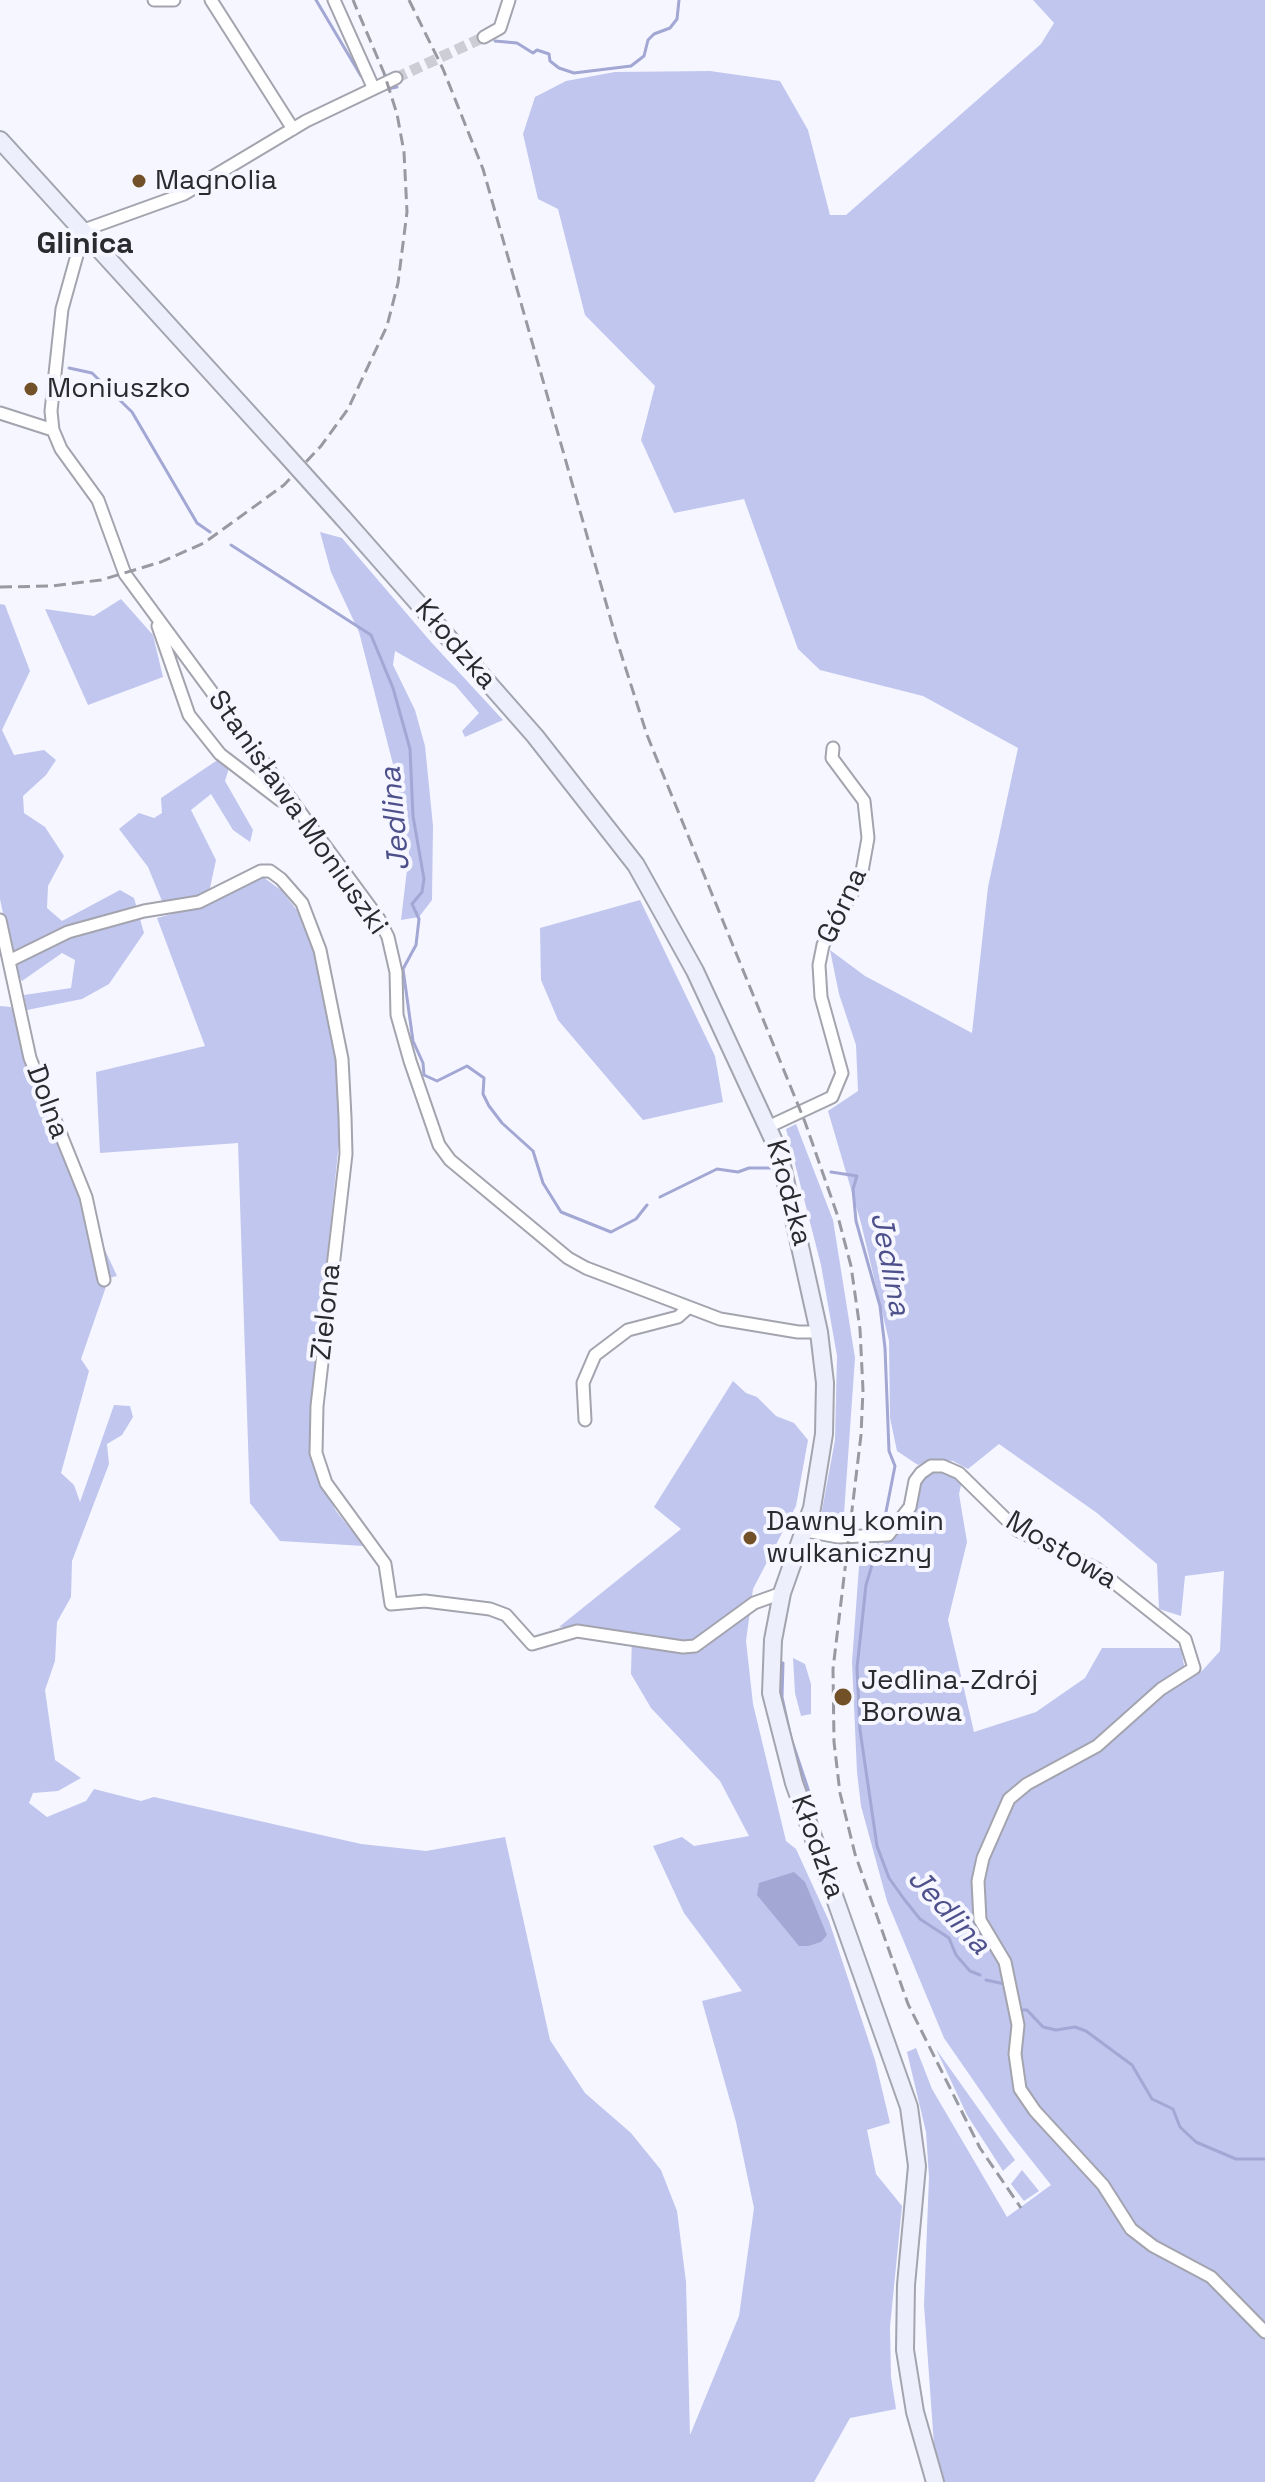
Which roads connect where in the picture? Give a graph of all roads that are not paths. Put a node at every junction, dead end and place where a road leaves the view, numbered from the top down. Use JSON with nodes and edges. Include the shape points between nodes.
{"nodes":[{"id":1,"x":154,"y":0,"type":"edge"},
{"id":2,"x":174,"y":0,"type":"edge"},
{"id":3,"x":211,"y":0,"type":"edge"},
{"id":4,"x":334,"y":0,"type":"edge"},
{"id":5,"x":509,"y":0,"type":"edge"},
{"id":6,"x":484,"y":37,"type":"tunnel mouth"},
{"id":7,"x":396,"y":78,"type":"tunnel mouth"},
{"id":8,"x":373,"y":87,"type":"junction"},
{"id":9,"x":293,"y":129,"type":"junction"},
{"id":10,"x":0,"y":140,"type":"edge"},
{"id":11,"x":84,"y":230,"type":"junction"},
{"id":12,"x":0,"y":413,"type":"edge"},
{"id":13,"x":53,"y":430,"type":"junction"},
{"id":14,"x":155,"y":615,"type":"junction"},
{"id":15,"x":833,"y":748,"type":"dead end"},
{"id":16,"x":292,"y":800,"type":"junction"},
{"id":17,"x":0,"y":920,"type":"edge"},
{"id":18,"x":11,"y":960,"type":"junction"},
{"id":19,"x":770,"y":1126,"type":"junction"},
{"id":20,"x":104,"y":1280,"type":"dead end"},
{"id":21,"x":688,"y":1308,"type":"junction"},
{"id":22,"x":819,"y":1332,"type":"junction"},
{"id":23,"x":585,"y":1420,"type":"dead end"},
{"id":24,"x":806,"y":1531,"type":"junction"},
{"id":25,"x":782,"y":1593,"type":"junction"},
{"id":26,"x":1265,"y":2332,"type":"edge"},
{"id":27,"x":935,"y":2482,"type":"edge"}],
"edges":[{"from":1,"to":2,"type":"street"},
{"from":3,"to":9,"type":"street"},
{"from":4,"to":8,"type":"street"},
{"from":5,"to":6,"type":"street","via":[[500,28]]},
{"from":7,"to":8,"type":"street"},
{"from":8,"to":9,"type":"street"},
{"from":9,"to":11,"type":"street","via":[[184,194]]},
{"from":10,"to":11,"type":"main road","name":"Kłodzka"},
{"from":11,"to":13,"type":"street","name":"Stanisława Moniuszki","via":[[62,309]]},
{"from":11,"to":19,"type":"main road","name":"Kłodzka","bridge":true,"via":[[535,736],[636,865],[695,971]]},
{"from":12,"to":13,"type":"street"},
{"from":13,"to":14,"type":"street","name":"Stanisława Moniuszki","via":[[98,500],[125,574]]},
{"from":14,"to":16,"type":"street","name":"Stanisława Moniuszki"},
{"from":14,"to":16,"type":"street","via":[[189,715],[220,754],[280,800]]},
{"from":15,"to":19,"type":"street","name":"Górna","via":[[832,758],[864,801],[868,838],[861,877],[823,945],[819,965],[821,997],[842,1073],[832,1097]]},
{"from":16,"to":21,"type":"street","name":"Stanisława Moniuszki","via":[[388,937],[397,1015],[445,1152],[464,1174],[568,1258]]},
{"from":17,"to":18,"type":"street","name":"Dolna"},
{"from":18,"to":20,"type":"street","name":"Dolna","via":[[30,1058],[86,1197]]},
{"from":18,"to":25,"type":"street","name":"Zielona","via":[[68,932],[142,907],[199,902],[261,871],[270,871],[291,889],[309,916],[342,1059],[346,1154],[316,1453],[326,1483],[385,1564],[391,1604],[425,1601],[490,1609],[506,1615],[532,1644],[577,1631],[683,1647],[695,1646],[754,1603]]},
{"from":19,"to":22,"type":"main road","name":"Kłodzka","via":[[790,1190]]},
{"from":21,"to":22,"type":"street","name":"Stanisława Moniuszki","via":[[745,1323]]},
{"from":21,"to":23,"type":"street","via":[[678,1317],[628,1330],[595,1355],[583,1383]]},
{"from":22,"to":24,"type":"main road","name":"Kłodzka","via":[[824,1434]]},
{"from":24,"to":25,"type":"main road","name":"Kłodzka"},
{"from":24,"to":26,"type":"street","name":"Mostowa","via":[[838,1537],[888,1535],[910,1507],[921,1473],[943,1466],[959,1473],[1017,1530],[1097,1569],[1185,1639],[1194,1668],[1161,1689],[1097,1746],[1009,1799],[983,1858],[980,1920],[1005,1962],[1018,2025],[1020,2089],[1035,2111],[1103,2185],[1131,2229],[1211,2277]]},
{"from":25,"to":27,"type":"main road","name":"Kłodzka","via":[[771,1693],[781,1741],[902,2081],[916,2138],[905,2350]]}]}
